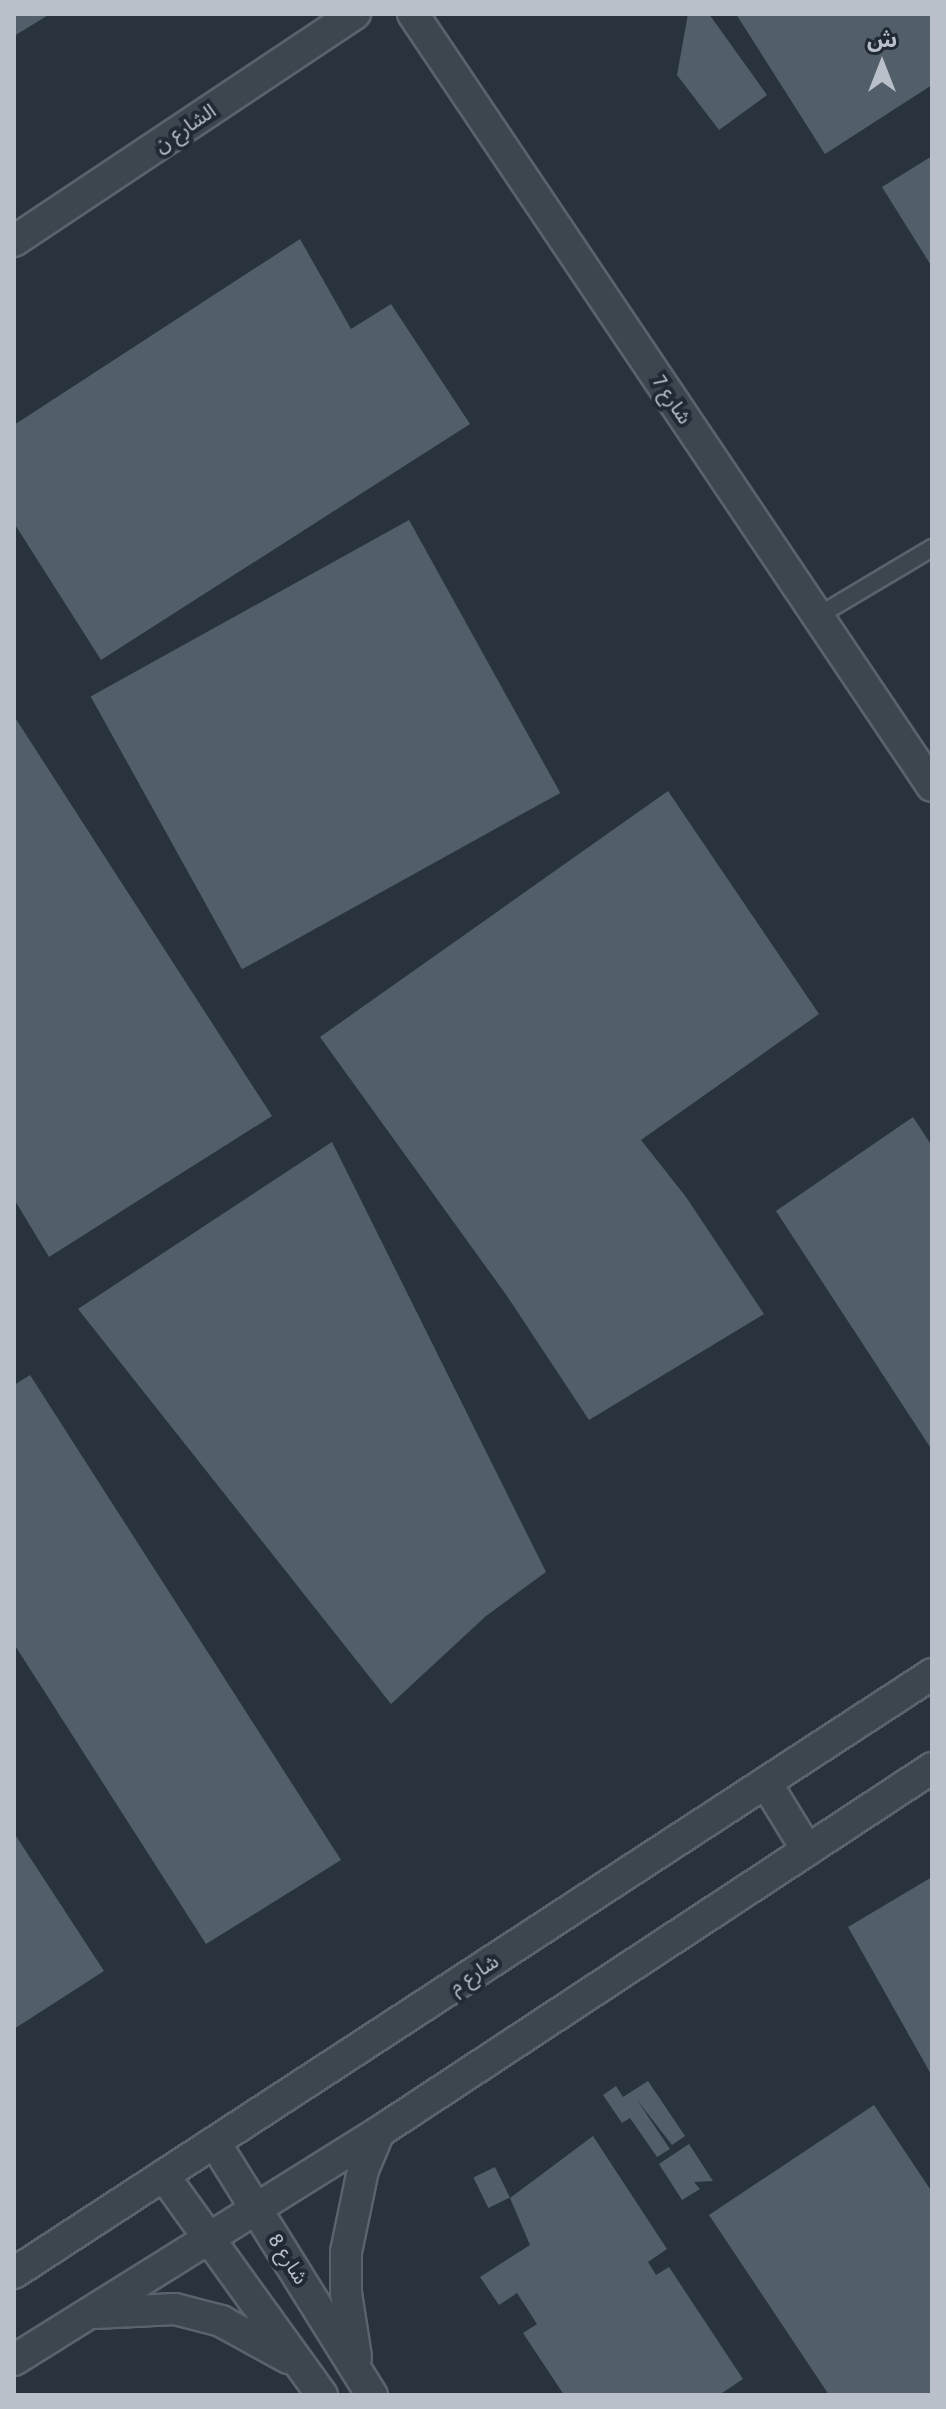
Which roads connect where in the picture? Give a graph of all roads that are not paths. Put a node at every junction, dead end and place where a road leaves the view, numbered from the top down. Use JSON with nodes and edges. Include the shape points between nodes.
{"nodes":[{"id":1,"x":355,"y":14,"type":"edge"},
{"id":2,"x":413,"y":14,"type":"edge"},
{"id":3,"x":14,"y":241,"type":"edge"},
{"id":4,"x":932,"y":548,"type":"edge"},
{"id":5,"x":818,"y":616,"type":"junction"},
{"id":6,"x":932,"y":786,"type":"edge"},
{"id":7,"x":932,"y":1674,"type":"edge"},
{"id":8,"x":932,"y":1768,"type":"edge"},
{"id":9,"x":766,"y":1783,"type":"junction"},
{"id":10,"x":807,"y":1850,"type":"junction"},
{"id":11,"x":379,"y":2132,"type":"junction"},
{"id":12,"x":215,"y":2143,"type":"junction"},
{"id":13,"x":164,"y":2176,"type":"junction"},
{"id":14,"x":255,"y":2208,"type":"junction"},
{"id":15,"x":208,"y":2239,"type":"junction"},
{"id":16,"x":14,"y":2273,"type":"edge"},
{"id":17,"x":82,"y":2315,"type":"junction"},
{"id":18,"x":14,"y":2360,"type":"edge"},
{"id":19,"x":300,"y":2365,"type":"junction"},
{"id":20,"x":366,"y":2385,"type":"edge"},
{"id":21,"x":322,"y":2395,"type":"edge"}],
"edges":[{"from":1,"to":3,"type":"street","name":"الشارع ن"},
{"from":2,"to":5,"type":"street","name":"شارع 7"},
{"from":4,"to":5,"type":"lane"},
{"from":5,"to":6,"type":"street","name":"شارع 7"},
{"from":7,"to":9,"type":"street","name":"شارع م"},
{"from":8,"to":10,"type":"street"},
{"from":9,"to":10,"type":"street"},
{"from":9,"to":12,"type":"street","name":"شارع م"},
{"from":10,"to":11,"type":"street"},
{"from":11,"to":14,"type":"street"},
{"from":11,"to":20,"type":"street","name":"شارع 8","via":[[363,2170],[346,2252],[346,2293]]},
{"from":12,"to":13,"type":"street","name":"شارع م"},
{"from":12,"to":14,"type":"street","name":"شارع 8"},
{"from":13,"to":15,"type":"street"},
{"from":13,"to":16,"type":"street","name":"شارع م"},
{"from":14,"to":15,"type":"street"},
{"from":14,"to":20,"type":"street","name":"شارع 8"},
{"from":15,"to":17,"type":"street"},
{"from":15,"to":19,"type":"street"},
{"from":17,"to":18,"type":"street"},
{"from":17,"to":19,"type":"street","via":[[128,2307],[175,2309],[221,2321]]},
{"from":19,"to":21,"type":"street"}]}
